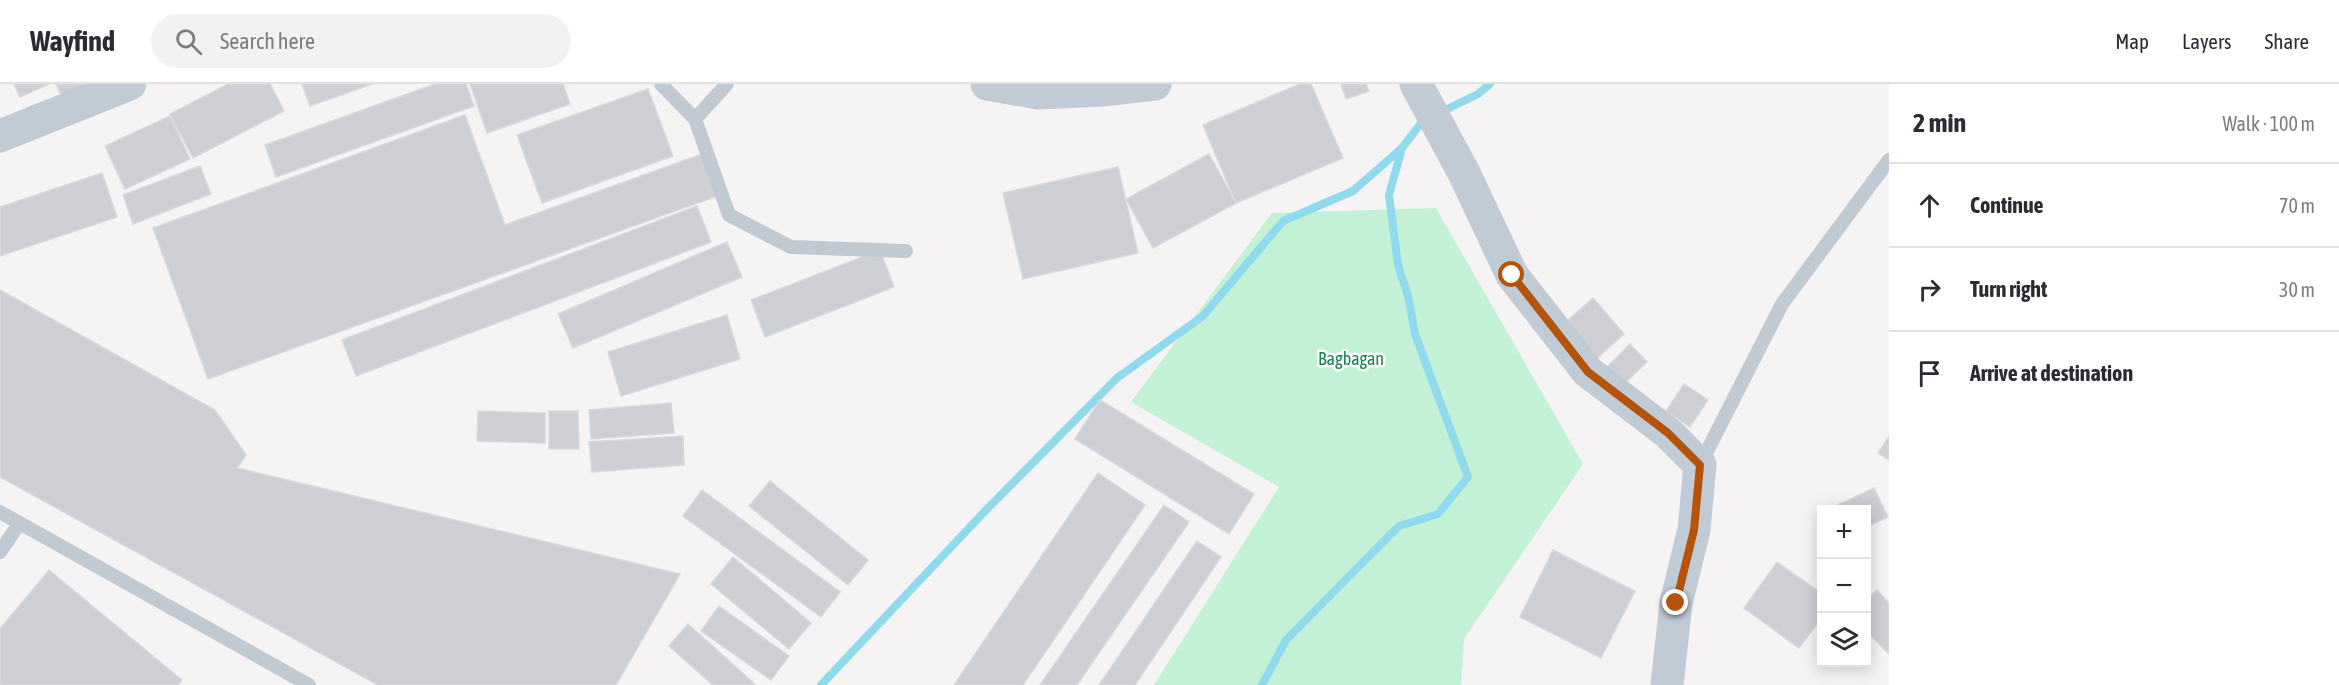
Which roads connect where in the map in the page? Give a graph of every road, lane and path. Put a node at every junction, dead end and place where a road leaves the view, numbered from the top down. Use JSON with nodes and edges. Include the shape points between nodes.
{"nodes":[{"id":1,"x":130,"y":84,"type":"edge"},
{"id":2,"x":661,"y":84,"type":"edge"},
{"id":3,"x":727,"y":84,"type":"edge"},
{"id":4,"x":987,"y":84,"type":"edge"},
{"id":5,"x":1155,"y":84,"type":"edge"},
{"id":6,"x":1418,"y":88,"type":"edge"},
{"id":7,"x":695,"y":119,"type":"junction"},
{"id":8,"x":0,"y":136,"type":"edge"},
{"id":9,"x":1889,"y":160,"type":"edge"},
{"id":10,"x":906,"y":251,"type":"dead end"},
{"id":11,"x":1700,"y":465,"type":"junction"},
{"id":12,"x":0,"y":512,"type":"edge"},
{"id":13,"x":19,"y":524,"type":"junction"},
{"id":14,"x":0,"y":552,"type":"edge"},
{"id":15,"x":309,"y":685,"type":"edge"},
{"id":16,"x":1667,"y":685,"type":"edge"}],
"edges":[{"from":1,"to":8,"type":"street"},
{"from":2,"to":7,"type":"lane"},
{"from":3,"to":7,"type":"lane"},
{"from":4,"to":5,"type":"street","via":[[1038,93]]},
{"from":6,"to":11,"type":"street","via":[[1512,275],[1588,372],[1668,433]]},
{"from":7,"to":10,"type":"lane","via":[[729,215],[791,248]]},
{"from":9,"to":11,"type":"lane","via":[[1782,304]]},
{"from":11,"to":16,"type":"street","via":[[1694,530],[1676,603]]},
{"from":12,"to":13,"type":"lane"},
{"from":13,"to":14,"type":"lane"},
{"from":13,"to":15,"type":"lane"}]}
